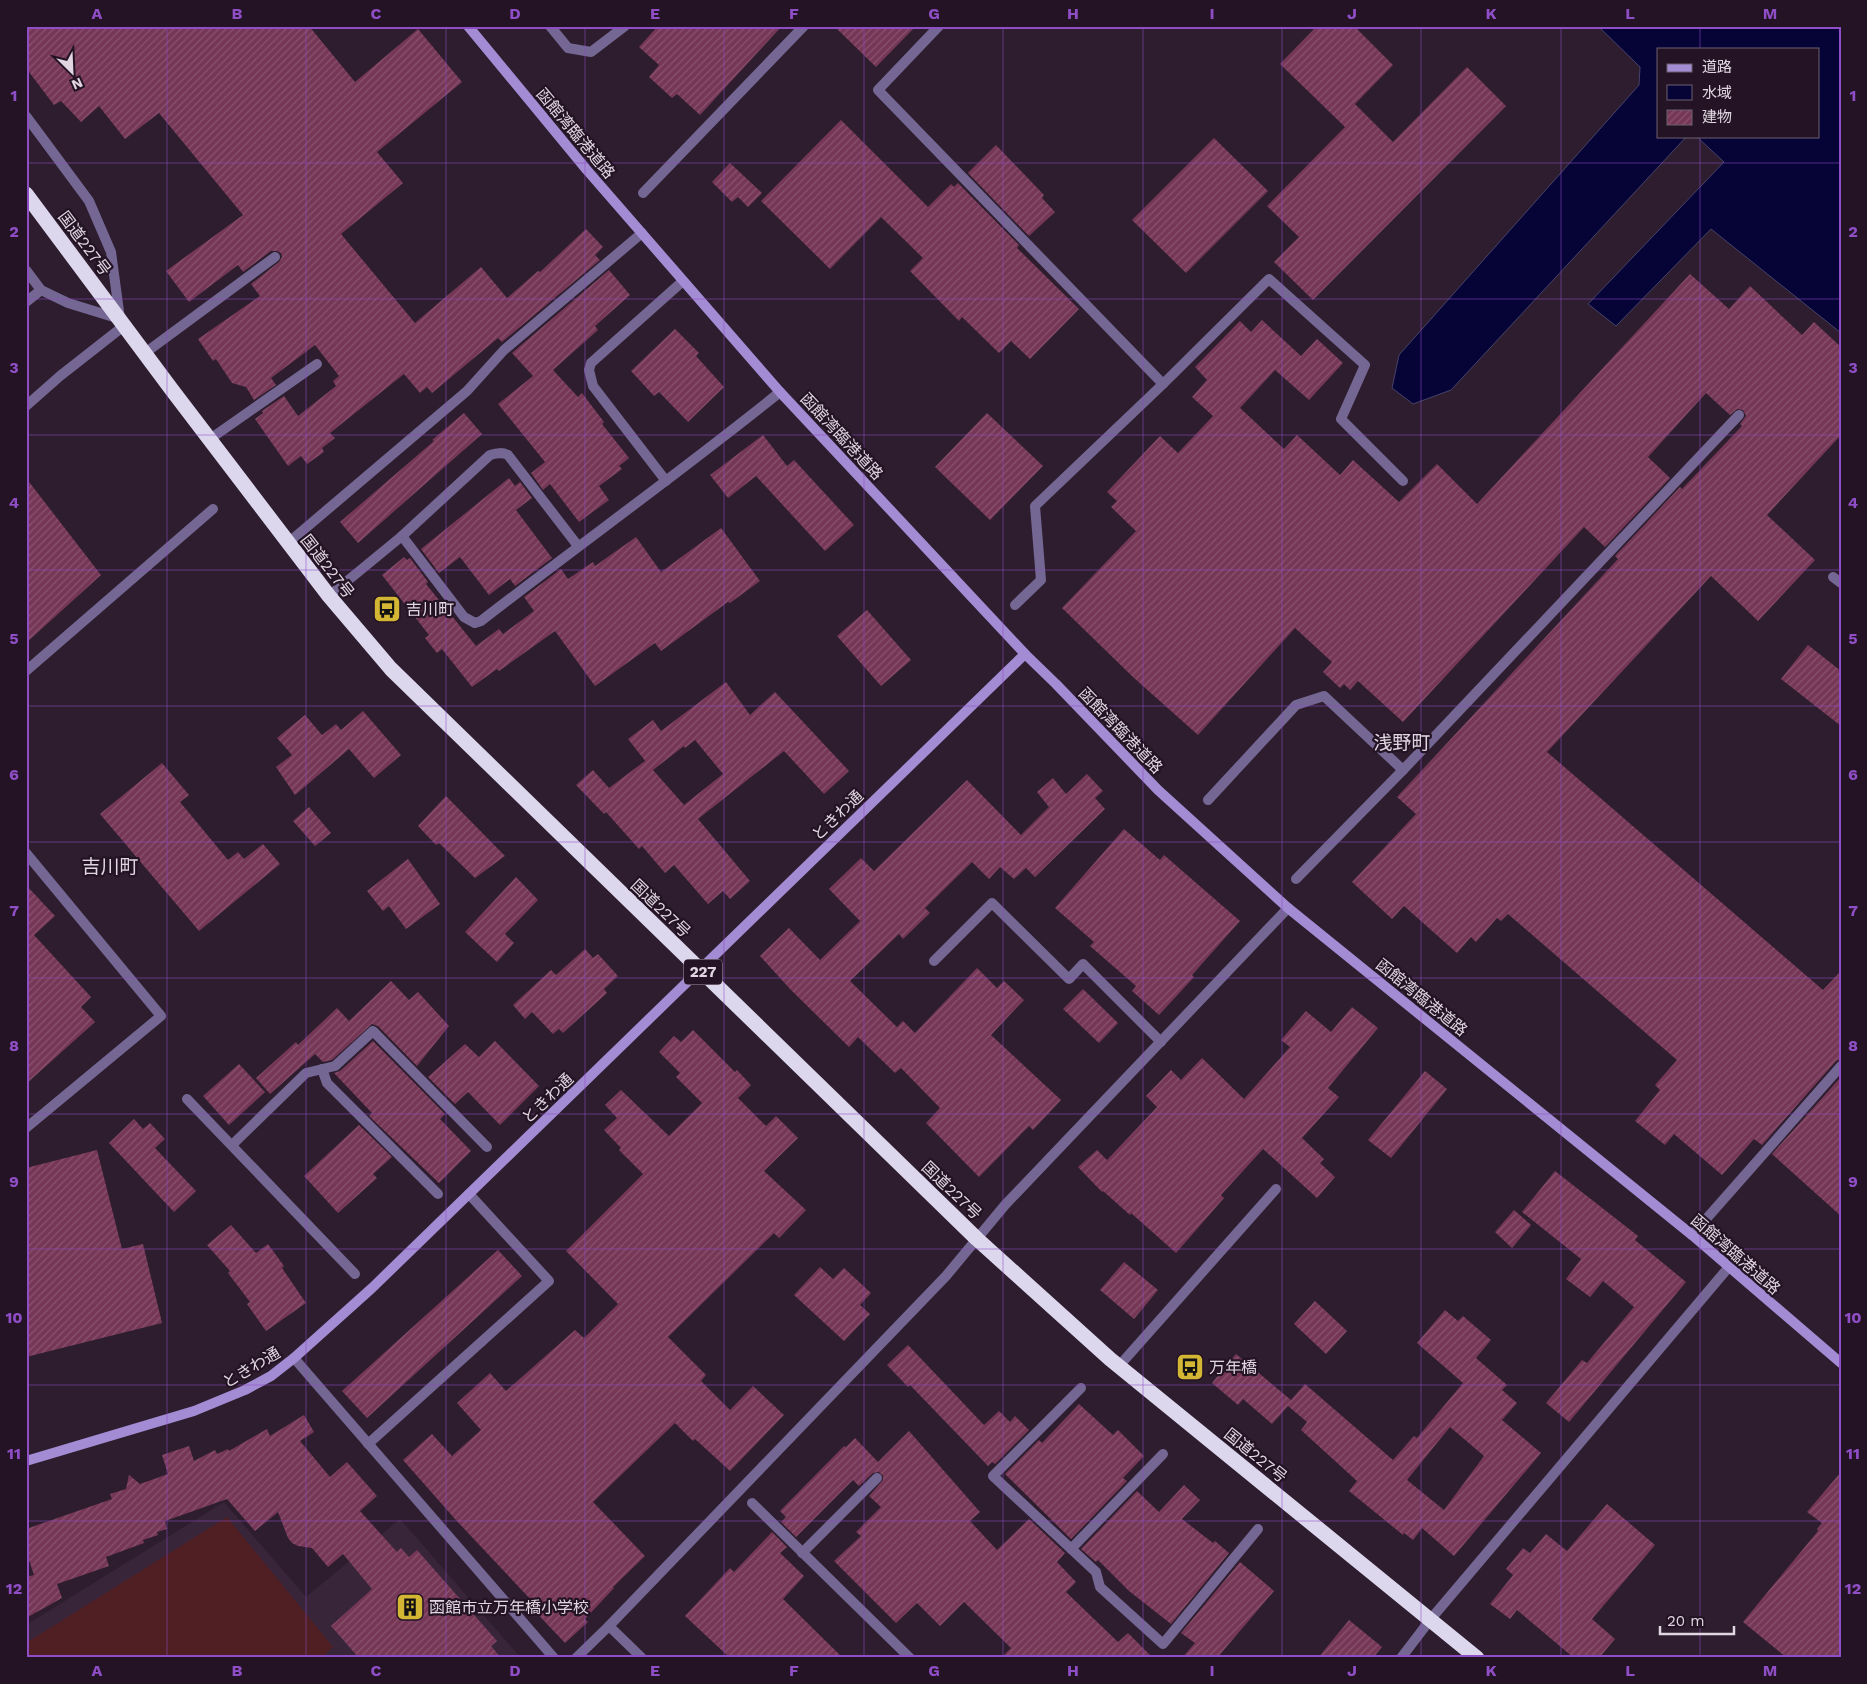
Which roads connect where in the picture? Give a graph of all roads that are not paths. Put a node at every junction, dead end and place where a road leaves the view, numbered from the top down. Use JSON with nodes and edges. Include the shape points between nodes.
{"nodes":[{"id":1,"x":468,"y":26,"type":"edge"},
{"id":2,"x":550,"y":26,"type":"edge"},
{"id":3,"x":625,"y":26,"type":"edge"},
{"id":4,"x":804,"y":26,"type":"edge"},
{"id":5,"x":940,"y":26,"type":"edge"},
{"id":6,"x":26,"y":116,"type":"edge"},
{"id":7,"x":26,"y":194,"type":"edge"},
{"id":8,"x":642,"y":194,"type":"dead end"},
{"id":9,"x":642,"y":233,"type":"junction"},
{"id":10,"x":275,"y":257,"type":"dead end"},
{"id":11,"x":26,"y":270,"type":"edge"},
{"id":12,"x":683,"y":281,"type":"junction"},
{"id":13,"x":41,"y":290,"type":"junction"},
{"id":14,"x":26,"y":302,"type":"edge"},
{"id":15,"x":122,"y":322,"type":"junction"},
{"id":16,"x":145,"y":353,"type":"junction"},
{"id":17,"x":317,"y":364,"type":"dead end"},
{"id":18,"x":1163,"y":384,"type":"junction"},
{"id":19,"x":780,"y":392,"type":"junction"},
{"id":20,"x":26,"y":406,"type":"edge"},
{"id":21,"x":1739,"y":415,"type":"dead end"},
{"id":22,"x":210,"y":439,"type":"junction"},
{"id":23,"x":666,"y":481,"type":"junction"},
{"id":24,"x":1403,"y":481,"type":"dead end"},
{"id":25,"x":213,"y":509,"type":"dead end"},
{"id":26,"x":402,"y":536,"type":"junction"},
{"id":27,"x":288,"y":543,"type":"junction"},
{"id":28,"x":578,"y":546,"type":"junction"},
{"id":29,"x":329,"y":596,"type":"junction"},
{"id":30,"x":1016,"y":605,"type":"dead end"},
{"id":31,"x":1025,"y":654,"type":"junction"},
{"id":32,"x":26,"y":671,"type":"edge"},
{"id":33,"x":1403,"y":770,"type":"junction"},
{"id":34,"x":1208,"y":800,"type":"dead end"},
{"id":35,"x":26,"y":853,"type":"edge"},
{"id":36,"x":1296,"y":879,"type":"dead end"},
{"id":37,"x":1288,"y":908,"type":"junction"},
{"id":38,"x":934,"y":961,"type":"dead end"},
{"id":39,"x":701,"y":970,"type":"junction"},
{"id":40,"x":1161,"y":1042,"type":"junction"},
{"id":41,"x":1841,"y":1066,"type":"edge"},
{"id":42,"x":322,"y":1069,"type":"junction"},
{"id":43,"x":187,"y":1099,"type":"dead end"},
{"id":44,"x":26,"y":1128,"type":"edge"},
{"id":45,"x":232,"y":1145,"type":"junction"},
{"id":46,"x":486,"y":1147,"type":"dead end"},
{"id":47,"x":1276,"y":1188,"type":"dead end"},
{"id":48,"x":438,"y":1194,"type":"dead end"},
{"id":49,"x":469,"y":1194,"type":"junction"},
{"id":50,"x":1692,"y":1236,"type":"junction"},
{"id":51,"x":977,"y":1239,"type":"junction"},
{"id":52,"x":1728,"y":1268,"type":"junction"},
{"id":53,"x":355,"y":1274,"type":"dead end"},
{"id":54,"x":294,"y":1358,"type":"junction"},
{"id":55,"x":1841,"y":1363,"type":"edge"},
{"id":56,"x":1119,"y":1366,"type":"junction"},
{"id":57,"x":1080,"y":1388,"type":"dead end"},
{"id":58,"x":368,"y":1444,"type":"junction"},
{"id":59,"x":1163,"y":1454,"type":"dead end"},
{"id":60,"x":26,"y":1461,"type":"edge"},
{"id":61,"x":877,"y":1478,"type":"dead end"},
{"id":62,"x":752,"y":1503,"type":"dead end"},
{"id":63,"x":1258,"y":1529,"type":"dead end"},
{"id":64,"x":1071,"y":1549,"type":"junction"},
{"id":65,"x":802,"y":1553,"type":"junction"},
{"id":66,"x":1430,"y":1620,"type":"junction"},
{"id":67,"x":609,"y":1626,"type":"junction"},
{"id":68,"x":554,"y":1658,"type":"edge"},
{"id":69,"x":576,"y":1658,"type":"edge"},
{"id":70,"x":642,"y":1658,"type":"edge"},
{"id":71,"x":910,"y":1658,"type":"edge"},
{"id":72,"x":1401,"y":1658,"type":"edge"},
{"id":73,"x":1477,"y":1658,"type":"edge"}],
"edges":[{"from":1,"to":9,"type":"street","name":"函館湾臨港道路"},
{"from":2,"to":3,"type":"street","via":[[568,48],[591,52]]},
{"from":4,"to":8,"type":"street"},
{"from":5,"to":18,"type":"street","via":[[878,90]]},
{"from":6,"to":15,"type":"street","via":[[89,201],[112,252]]},
{"from":7,"to":15,"type":"highway","name":"国道227号","number":"227"},
{"from":9,"to":12,"type":"street","name":"函館湾臨港道路"},
{"from":9,"to":27,"type":"street","via":[[504,350],[467,391]]},
{"from":10,"to":16,"type":"street"},
{"from":11,"to":13,"type":"street"},
{"from":12,"to":19,"type":"street","name":"函館湾臨港道路"},
{"from":12,"to":23,"type":"street","via":[[591,363],[589,370],[593,386]]},
{"from":13,"to":14,"type":"street"},
{"from":13,"to":15,"type":"street"},
{"from":15,"to":16,"type":"highway","name":"国道227号","number":"227"},
{"from":15,"to":20,"type":"street"},
{"from":16,"to":22,"type":"highway","name":"国道227号","number":"227"},
{"from":17,"to":22,"type":"street"},
{"from":18,"to":24,"type":"street","via":[[1269,279],[1364,365],[1341,419]]},
{"from":18,"to":30,"type":"street","via":[[1035,506],[1041,580]]},
{"from":19,"to":23,"type":"street"},
{"from":19,"to":31,"type":"street","name":"函館湾臨港道路"},
{"from":21,"to":33,"type":"street"},
{"from":22,"to":27,"type":"highway","name":"国道227号","number":"227"},
{"from":23,"to":28,"type":"street"},
{"from":25,"to":32,"type":"street"},
{"from":26,"to":28,"type":"street","via":[[464,617],[475,623]]},
{"from":26,"to":28,"type":"street","via":[[490,455],[504,453]]},
{"from":26,"to":29,"type":"street"},
{"from":27,"to":29,"type":"highway","name":"国道227号","number":"227"},
{"from":29,"to":39,"type":"highway","name":"国道227号","number":"227","via":[[391,669]]},
{"from":31,"to":37,"type":"street","name":"函館湾臨港道路","via":[[1158,790]]},
{"from":31,"to":39,"type":"street","name":"ときわ通"},
{"from":33,"to":34,"type":"street","via":[[1324,696],[1296,705]]},
{"from":33,"to":36,"type":"street"},
{"from":35,"to":44,"type":"street","via":[[161,1016]]},
{"from":37,"to":40,"type":"street"},
{"from":37,"to":50,"type":"street","name":"函館湾臨港道路"},
{"from":38,"to":40,"type":"street","via":[[992,903],[1069,979],[1083,964]]},
{"from":39,"to":49,"type":"street","name":"ときわ通"},
{"from":39,"to":51,"type":"highway","name":"国道227号","number":"227"},
{"from":40,"to":51,"type":"street","via":[[1005,1205]]},
{"from":41,"to":50,"type":"street"},
{"from":42,"to":45,"type":"street","via":[[306,1073]]},
{"from":42,"to":46,"type":"street","via":[[335,1066],[373,1031]]},
{"from":42,"to":48,"type":"street","via":[[327,1082]]},
{"from":43,"to":45,"type":"street"},
{"from":45,"to":53,"type":"street"},
{"from":47,"to":56,"type":"street"},
{"from":49,"to":54,"type":"street","name":"ときわ通"},
{"from":49,"to":58,"type":"street","via":[[549,1281]]},
{"from":50,"to":52,"type":"street","name":"函館湾臨港道路"},
{"from":51,"to":56,"type":"highway","name":"国道227号","number":"227"},
{"from":51,"to":67,"type":"street","via":[[946,1276]]},
{"from":52,"to":55,"type":"street","name":"函館湾臨港道路"},
{"from":52,"to":66,"type":"street"},
{"from":54,"to":58,"type":"street"},
{"from":54,"to":60,"type":"street","name":"ときわ通","via":[[271,1376],[220,1402]]},
{"from":56,"to":66,"type":"highway","name":"国道227号","number":"227"},
{"from":57,"to":64,"type":"street","via":[[993,1476]]},
{"from":58,"to":68,"type":"street"},
{"from":59,"to":64,"type":"street"},
{"from":61,"to":65,"type":"street"},
{"from":62,"to":65,"type":"street"},
{"from":63,"to":64,"type":"street","via":[[1163,1644],[1100,1587],[1096,1572]]},
{"from":65,"to":71,"type":"street"},
{"from":66,"to":72,"type":"street"},
{"from":66,"to":73,"type":"highway","name":"国道227号","number":"227"},
{"from":67,"to":69,"type":"street"},
{"from":67,"to":70,"type":"street"}]}
